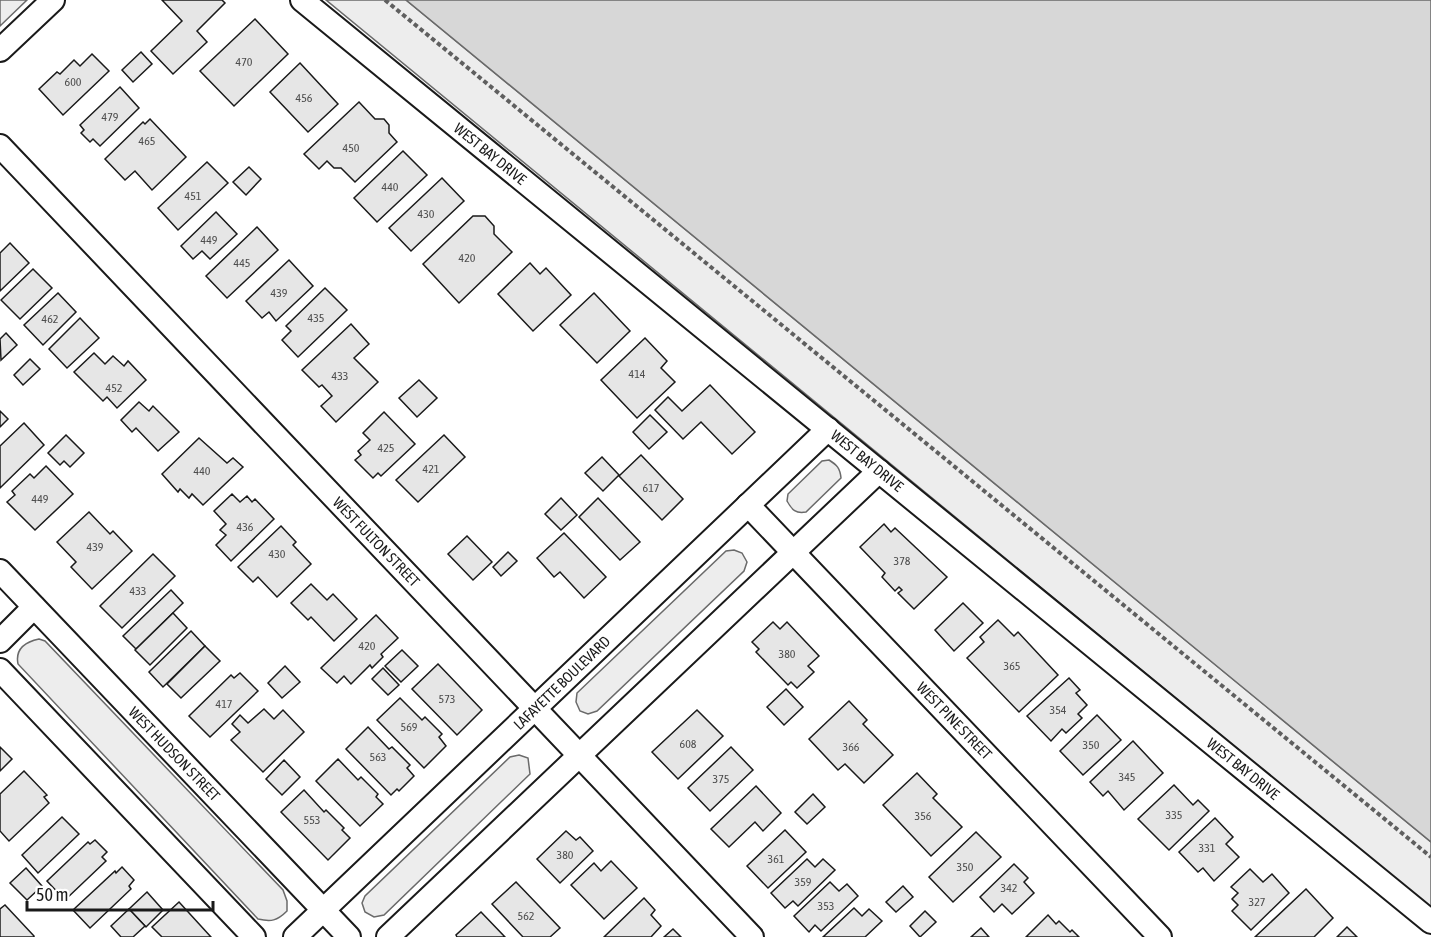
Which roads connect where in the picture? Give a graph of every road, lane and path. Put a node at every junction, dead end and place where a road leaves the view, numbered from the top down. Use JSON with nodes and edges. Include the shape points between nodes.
{"nodes":[{"id":1,"x":53,"y":0,"type":"edge"},
{"id":2,"x":302,"y":0,"type":"edge"},
{"id":3,"x":385,"y":0,"type":"edge"},
{"id":4,"x":0,"y":50,"type":"edge"},
{"id":5,"x":0,"y":146,"type":"edge"},
{"id":6,"x":828,"y":429,"type":"junction"},
{"id":7,"x":879,"y":471,"type":"junction"},
{"id":8,"x":748,"y":505,"type":"junction"},
{"id":9,"x":794,"y":553,"type":"junction"},
{"id":10,"x":0,"y":571,"type":"edge"},
{"id":11,"x":34,"y":607,"type":"junction"},
{"id":12,"x":0,"y":641,"type":"edge"},
{"id":13,"x":0,"y":669,"type":"edge"},
{"id":14,"x":535,"y":709,"type":"junction"},
{"id":15,"x":580,"y":756,"type":"junction"},
{"id":16,"x":1431,"y":856,"type":"edge"},
{"id":17,"x":323,"y":910,"type":"junction"},
{"id":18,"x":1431,"y":922,"type":"edge"},
{"id":19,"x":254,"y":937,"type":"edge"},
{"id":20,"x":295,"y":937,"type":"edge"},
{"id":21,"x":349,"y":937,"type":"edge"},
{"id":22,"x":388,"y":937,"type":"edge"},
{"id":23,"x":752,"y":937,"type":"edge"},
{"id":24,"x":1160,"y":937,"type":"edge"}],
"edges":[{"from":1,"to":4,"type":"street"},
{"from":2,"to":6,"type":"street","name":"WEST BAY DRIVE"},
{"from":3,"to":16,"type":"path"},
{"from":5,"to":14,"type":"street","name":"WEST FULTON STREET"},
{"from":6,"to":7,"type":"street","name":"WEST BAY DRIVE"},
{"from":6,"to":8,"type":"street","name":"LAFAYETTE BOULEVARD"},
{"from":7,"to":9,"type":"street"},
{"from":7,"to":18,"type":"street","name":"WEST BAY DRIVE"},
{"from":8,"to":9,"type":"street","name":"WEST PINE STREET"},
{"from":8,"to":14,"type":"street","name":"LAFAYETTE BOULEVARD"},
{"from":9,"to":15,"type":"street"},
{"from":9,"to":24,"type":"street","name":"WEST PINE STREET"},
{"from":10,"to":11,"type":"street","name":"WEST HUDSON STREET"},
{"from":11,"to":12,"type":"street"},
{"from":11,"to":17,"type":"street","name":"WEST HUDSON STREET"},
{"from":13,"to":19,"type":"street"},
{"from":14,"to":15,"type":"street","name":"WEST FULTON STREET"},
{"from":14,"to":17,"type":"street","name":"LAFAYETTE BOULEVARD"},
{"from":15,"to":22,"type":"street"},
{"from":15,"to":23,"type":"street","name":"WEST FULTON STREET"},
{"from":17,"to":20,"type":"street","name":"LAFAYETTE BOULEVARD"},
{"from":17,"to":21,"type":"street","name":"WEST HUDSON STREET"}]}
